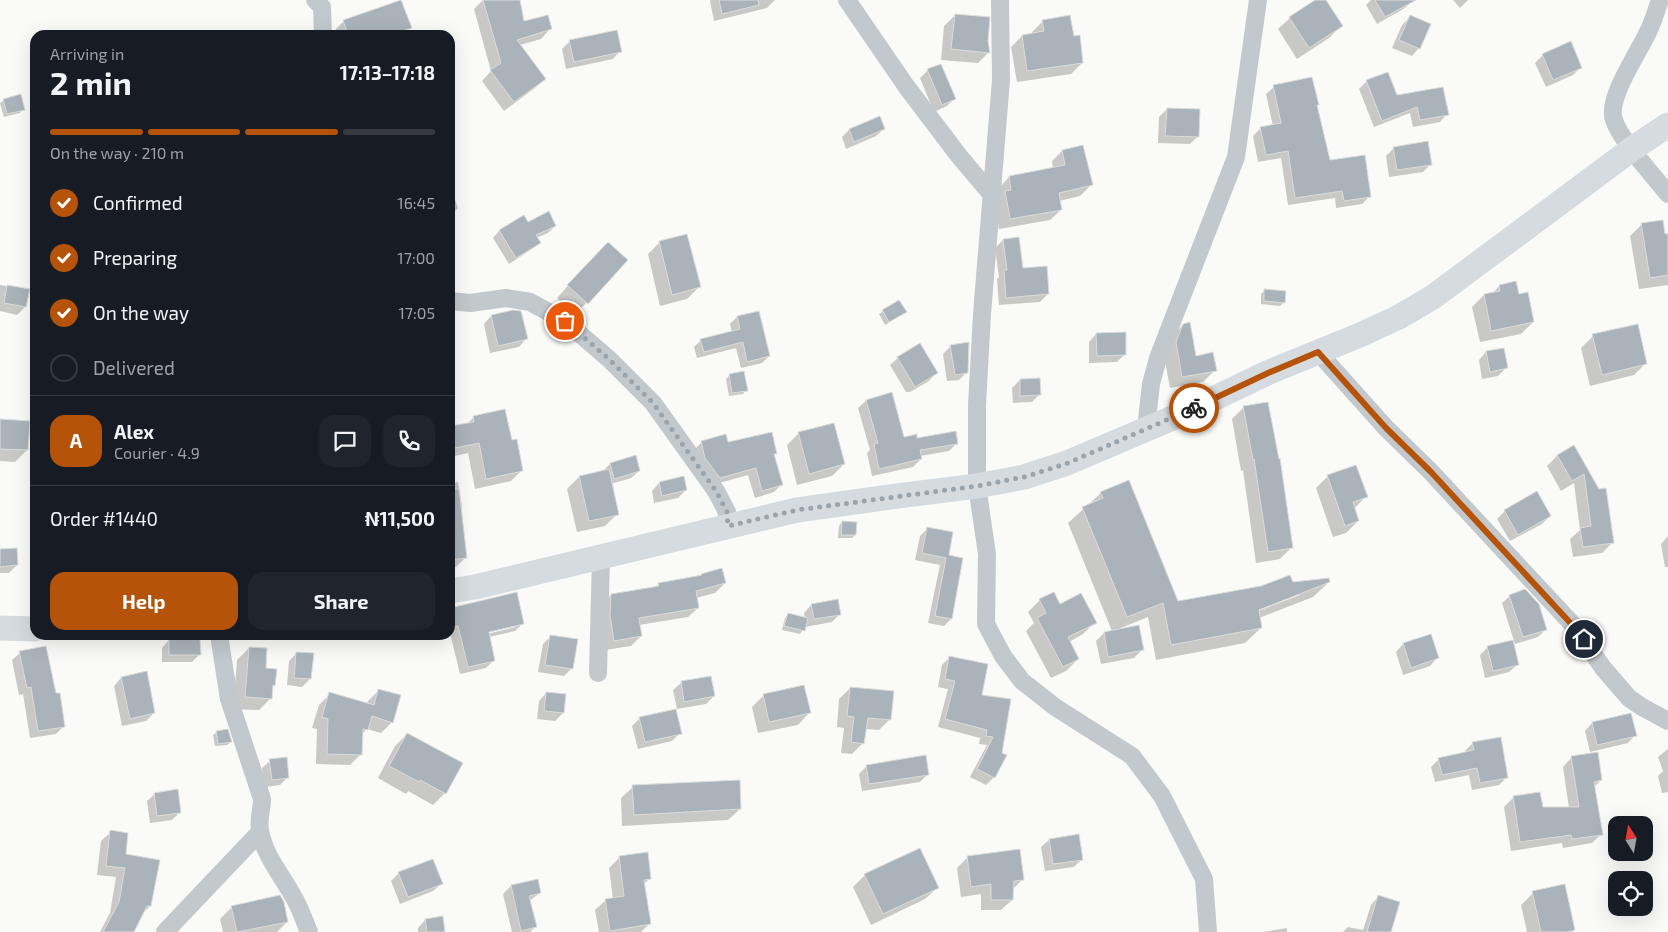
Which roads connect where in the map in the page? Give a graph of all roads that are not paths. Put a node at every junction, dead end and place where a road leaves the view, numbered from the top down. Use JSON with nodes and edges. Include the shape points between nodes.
{"nodes":[{"id":1,"x":315,"y":0,"type":"edge"},
{"id":2,"x":847,"y":0,"type":"edge"},
{"id":3,"x":1000,"y":0,"type":"edge"},
{"id":4,"x":1258,"y":0,"type":"edge"},
{"id":5,"x":1660,"y":0,"type":"edge"},
{"id":6,"x":323,"y":30,"type":"edge"},
{"id":7,"x":1668,"y":125,"type":"edge"},
{"id":8,"x":1632,"y":149,"type":"junction"},
{"id":9,"x":1668,"y":194,"type":"edge"},
{"id":10,"x":992,"y":195,"type":"junction"},
{"id":11,"x":455,"y":302,"type":"edge"},
{"id":12,"x":1318,"y":352,"type":"junction"},
{"id":13,"x":1146,"y":430,"type":"junction"},
{"id":14,"x":977,"y":486,"type":"junction"},
{"id":15,"x":728,"y":526,"type":"junction"},
{"id":16,"x":601,"y":556,"type":"junction"},
{"id":17,"x":455,"y":590,"type":"edge"},
{"id":18,"x":0,"y":628,"type":"edge"},
{"id":19,"x":30,"y":629,"type":"edge"},
{"id":20,"x":219,"y":640,"type":"edge"},
{"id":21,"x":598,"y":674,"type":"dead end"},
{"id":22,"x":1668,"y":721,"type":"edge"},
{"id":23,"x":260,"y":832,"type":"junction"},
{"id":24,"x":165,"y":932,"type":"edge"},
{"id":25,"x":309,"y":932,"type":"edge"},
{"id":26,"x":1208,"y":932,"type":"edge"}],
"edges":[{"from":1,"to":6,"type":"street","via":[[322,7]]},
{"from":2,"to":10,"type":"street","via":[[906,86]]},
{"from":3,"to":10,"type":"street","via":[[1001,80]]},
{"from":4,"to":13,"type":"street","via":[[1236,157],[1158,358],[1151,384]]},
{"from":5,"to":8,"type":"street","via":[[1648,32],[1619,87],[1613,110],[1618,129]]},
{"from":7,"to":8,"type":"main road"},
{"from":8,"to":9,"type":"street"},
{"from":8,"to":12,"type":"main road","via":[[1433,297],[1399,317]]},
{"from":10,"to":14,"type":"street","via":[[977,404]]},
{"from":11,"to":15,"type":"street","via":[[470,303],[506,298],[530,302],[565,321],[653,403],[716,491],[727,512]]},
{"from":12,"to":13,"type":"main road"},
{"from":12,"to":22,"type":"street","via":[[1575,628],[1629,698]]},
{"from":13,"to":14,"type":"main road","via":[[1068,463],[1024,477]]},
{"from":14,"to":15,"type":"main road","via":[[797,510]]},
{"from":14,"to":26,"type":"street","via":[[987,554],[986,624],[1022,682],[1132,756],[1162,796],[1204,879]]},
{"from":15,"to":16,"type":"main road"},
{"from":16,"to":17,"type":"main road"},
{"from":16,"to":21,"type":"street"},
{"from":18,"to":19,"type":"main road"},
{"from":20,"to":23,"type":"street","via":[[229,699],[262,798]]},
{"from":23,"to":24,"type":"street"},
{"from":23,"to":25,"type":"street","via":[[271,863],[294,897]]}]}
